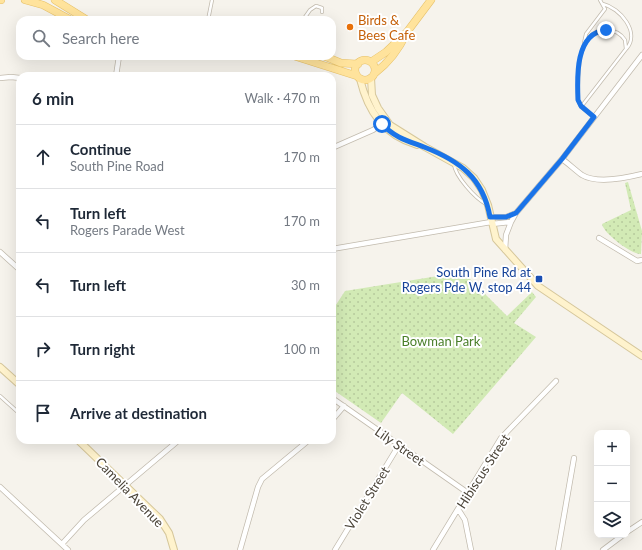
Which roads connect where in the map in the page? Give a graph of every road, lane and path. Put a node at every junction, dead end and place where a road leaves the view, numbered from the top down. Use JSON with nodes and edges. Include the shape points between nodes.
{"nodes":[{"id":1,"x":25,"y":0,"type":"edge"},
{"id":2,"x":55,"y":0,"type":"edge"},
{"id":3,"x":212,"y":0,"type":"edge"},
{"id":4,"x":431,"y":0,"type":"edge"},
{"id":5,"x":600,"y":0,"type":"edge"},
{"id":6,"x":603,"y":4,"type":"junction"},
{"id":7,"x":322,"y":12,"type":"dead end"},
{"id":8,"x":63,"y":16,"type":"edge"},
{"id":9,"x":81,"y":16,"type":"edge"},
{"id":10,"x":209,"y":16,"type":"edge"},
{"id":11,"x":306,"y":16,"type":"edge"},
{"id":12,"x":407,"y":32,"type":"junction"},
{"id":13,"x":584,"y":43,"type":"junction"},
{"id":14,"x":626,"y":49,"type":"junction"},
{"id":15,"x":642,"y":55,"type":"edge"},
{"id":16,"x":118,"y":60,"type":"edge"},
{"id":17,"x":306,"y":60,"type":"edge"},
{"id":18,"x":335,"y":60,"type":"edge"},
{"id":19,"x":371,"y":62,"type":"junction"},
{"id":20,"x":358,"y":64,"type":"junction"},
{"id":21,"x":117,"y":72,"type":"edge"},
{"id":22,"x":373,"y":76,"type":"junction"},
{"id":23,"x":16,"y":77,"type":"edge"},
{"id":24,"x":359,"y":77,"type":"junction"},
{"id":25,"x":0,"y":78,"type":"edge"},
{"id":26,"x":581,"y":106,"type":"junction"},
{"id":27,"x":594,"y":117,"type":"junction"},
{"id":28,"x":384,"y":123,"type":"junction"},
{"id":29,"x":336,"y":146,"type":"edge"},
{"id":30,"x":562,"y":159,"type":"junction"},
{"id":31,"x":454,"y":162,"type":"junction"},
{"id":32,"x":642,"y":174,"type":"edge"},
{"id":33,"x":488,"y":205,"type":"junction"},
{"id":34,"x":516,"y":213,"type":"junction"},
{"id":35,"x":491,"y":221,"type":"junction"},
{"id":36,"x":511,"y":222,"type":"junction"},
{"id":37,"x":599,"y":238,"type":"dead end"},
{"id":38,"x":336,"y":248,"type":"edge"},
{"id":39,"x":505,"y":251,"type":"junction"},
{"id":40,"x":0,"y":252,"type":"edge"},
{"id":41,"x":642,"y":260,"type":"edge"},
{"id":42,"x":16,"y":266,"type":"edge"},
{"id":43,"x":642,"y":356,"type":"edge"},
{"id":44,"x":0,"y":367,"type":"edge"},
{"id":45,"x":16,"y":380,"type":"edge"},
{"id":46,"x":556,"y":381,"type":"dead end"},
{"id":47,"x":0,"y":396,"type":"edge"},
{"id":48,"x":336,"y":401,"type":"edge"},
{"id":49,"x":344,"y":406,"type":"junction"},
{"id":50,"x":16,"y":410,"type":"edge"},
{"id":51,"x":336,"y":415,"type":"edge"},
{"id":52,"x":82,"y":444,"type":"edge"},
{"id":53,"x":174,"y":444,"type":"edge"},
{"id":54,"x":304,"y":444,"type":"edge"},
{"id":55,"x":399,"y":445,"type":"junction"},
{"id":56,"x":574,"y":458,"type":"dead end"},
{"id":57,"x":126,"y":485,"type":"junction"},
{"id":58,"x":0,"y":487,"type":"edge"},
{"id":59,"x":468,"y":493,"type":"junction"},
{"id":60,"x":458,"y":509,"type":"junction"},
{"id":61,"x":642,"y":522,"type":"edge"},
{"id":62,"x":630,"y":530,"type":"edge"},
{"id":63,"x":619,"y":538,"type":"edge"},
{"id":64,"x":62,"y":544,"type":"junction"},
{"id":65,"x":68,"y":550,"type":"edge"},
{"id":66,"x":174,"y":550,"type":"edge"},
{"id":67,"x":240,"y":550,"type":"edge"},
{"id":68,"x":335,"y":550,"type":"edge"},
{"id":69,"x":433,"y":550,"type":"edge"},
{"id":70,"x":471,"y":550,"type":"edge"},
{"id":71,"x":558,"y":550,"type":"edge"},
{"id":72,"x":603,"y":550,"type":"edge"}],
"edges":[{"from":1,"to":8,"type":"main road"},
{"from":2,"to":9,"type":"main road"},
{"from":3,"to":10,"type":"lane"},
{"from":4,"to":12,"type":"main road"},
{"from":5,"to":6,"type":"lane"},
{"from":6,"to":13,"type":"lane","via":[[605,9],[590,27]]},
{"from":6,"to":14,"type":"lane","via":[[615,8],[626,22],[632,34],[632,40]]},
{"from":7,"to":11,"type":"lane","via":[[322,8],[316,6]]},
{"from":12,"to":19,"type":"main road"},
{"from":12,"to":22,"type":"main road","via":[[402,44]]},
{"from":13,"to":14,"type":"lane","via":[[597,33],[611,30],[623,38]]},
{"from":13,"to":26,"type":"lane","via":[[580,57],[578,91]]},
{"from":14,"to":26,"type":"lane"},
{"from":15,"to":27,"type":"street"},
{"from":16,"to":21,"type":"street"},
{"from":17,"to":24,"type":"main road"},
{"from":18,"to":20,"type":"main road"},
{"from":19,"to":20,"type":"main road","via":[[366,60]]},
{"from":19,"to":22,"type":"main road","via":[[375,67]]},
{"from":20,"to":24,"type":"main road","via":[[355,70]]},
{"from":22,"to":24,"type":"main road","via":[[366,80]]},
{"from":22,"to":28,"type":"main road","via":[[372,95]]},
{"from":23,"to":25,"type":"street"},
{"from":24,"to":28,"type":"main road","via":[[369,104]]},
{"from":26,"to":27,"type":"lane"},
{"from":27,"to":30,"type":"street"},
{"from":28,"to":29,"type":"street"},
{"from":28,"to":31,"type":"main road"},
{"from":30,"to":32,"type":"street","via":[[583,176],[614,179]]},
{"from":30,"to":34,"type":"street"},
{"from":31,"to":33,"type":"main road","via":[[474,178]]},
{"from":31,"to":33,"type":"lane","via":[[455,171],[476,198]]},
{"from":33,"to":35,"type":"main road"},
{"from":34,"to":35,"type":"street"},
{"from":34,"to":36,"type":"street"},
{"from":35,"to":36,"type":"street"},
{"from":35,"to":38,"type":"street"},
{"from":35,"to":39,"type":"main road","via":[[496,239]]},
{"from":36,"to":39,"type":"street","via":[[506,235]]},
{"from":37,"to":41,"type":"street","via":[[637,261]]},
{"from":39,"to":43,"type":"main road","via":[[547,293]]},
{"from":40,"to":42,"type":"street"},
{"from":44,"to":45,"type":"main road"},
{"from":46,"to":59,"type":"street","name":"Hibiscus Street","via":[[501,438]]},
{"from":47,"to":50,"type":"lane"},
{"from":48,"to":49,"type":"street","name":"Lily Street"},
{"from":49,"to":51,"type":"street"},
{"from":49,"to":55,"type":"street","name":"Lily Street"},
{"from":52,"to":57,"type":"main road","name":"Camelia Avenue"},
{"from":53,"to":57,"type":"street"},
{"from":54,"to":67,"type":"street","via":[[262,479]]},
{"from":55,"to":59,"type":"street","name":"Lily Street"},
{"from":55,"to":68,"type":"street","name":"Violet Street"},
{"from":56,"to":71,"type":"street"},
{"from":57,"to":64,"type":"street","via":[[84,520]]},
{"from":57,"to":66,"type":"main road","name":"Camelia Avenue","via":[[160,519],[169,534]]},
{"from":58,"to":64,"type":"street"},
{"from":59,"to":60,"type":"street","name":"Hibiscus Street"},
{"from":60,"to":69,"type":"street","name":"Hibiscus Street"},
{"from":60,"to":70,"type":"street","via":[[465,520]]},
{"from":61,"to":62,"type":"street"},
{"from":63,"to":72,"type":"street"},
{"from":64,"to":65,"type":"street"}]}
